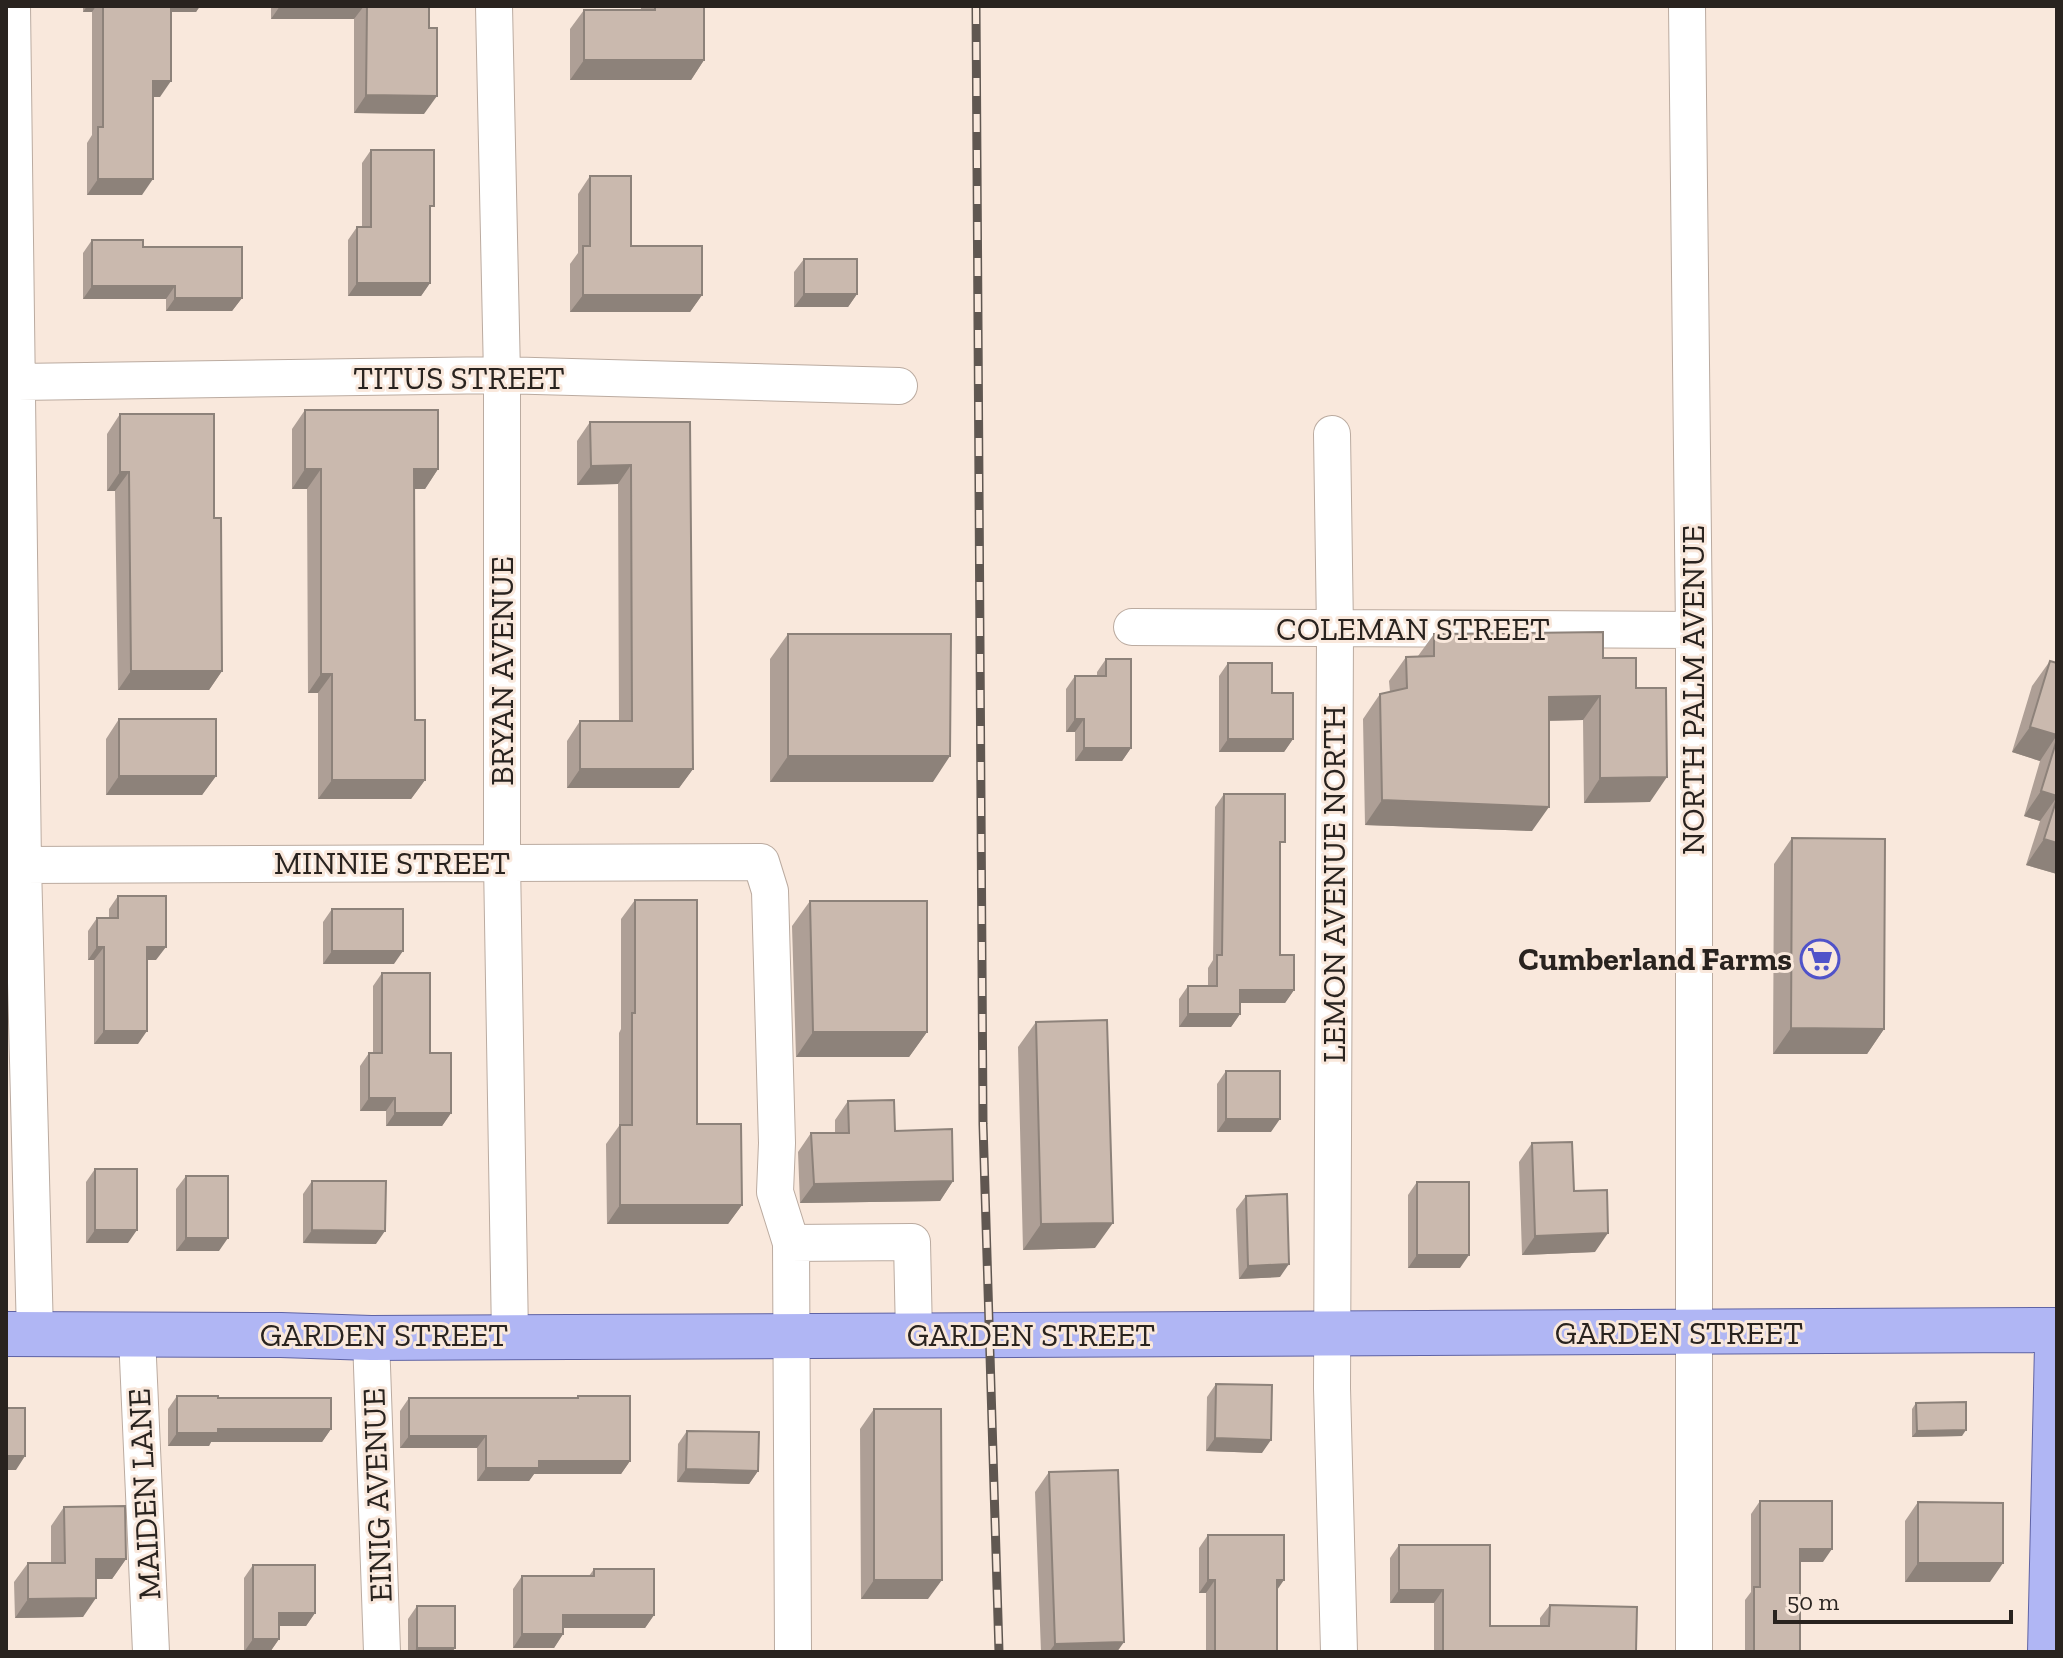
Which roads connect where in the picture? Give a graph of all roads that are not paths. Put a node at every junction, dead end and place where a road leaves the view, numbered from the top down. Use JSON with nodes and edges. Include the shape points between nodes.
{"nodes":[{"id":1,"x":12,"y":6,"type":"edge"},
{"id":2,"x":494,"y":6,"type":"edge"},
{"id":3,"x":1687,"y":6,"type":"edge"},
{"id":4,"x":502,"y":375,"type":"junction"},
{"id":5,"x":18,"y":382,"type":"junction"},
{"id":6,"x":899,"y":386,"type":"dead end"},
{"id":7,"x":1332,"y":434,"type":"dead end"},
{"id":8,"x":1132,"y":627,"type":"dead end"},
{"id":9,"x":1335,"y":629,"type":"junction"},
{"id":10,"x":1694,"y":630,"type":"junction"},
{"id":11,"x":502,"y":862,"type":"junction"},
{"id":12,"x":23,"y":865,"type":"junction"},
{"id":13,"x":791,"y":1243,"type":"junction"},
{"id":14,"x":2057,"y":1330,"type":"edge"},
{"id":15,"x":1333,"y":1333,"type":"junction"},
{"id":16,"x":20,"y":1334,"type":"edge"},
{"id":17,"x":1693,"y":1334,"type":"junction"},
{"id":18,"x":790,"y":1335,"type":"junction"},
{"id":19,"x":914,"y":1335,"type":"junction"},
{"id":20,"x":137,"y":1336,"type":"junction"},
{"id":21,"x":510,"y":1336,"type":"junction"},
{"id":22,"x":371,"y":1338,"type":"junction"},
{"id":23,"x":2057,"y":1345,"type":"edge"},
{"id":24,"x":151,"y":1652,"type":"edge"},
{"id":25,"x":382,"y":1652,"type":"edge"},
{"id":26,"x":793,"y":1652,"type":"edge"},
{"id":27,"x":1339,"y":1652,"type":"edge"},
{"id":28,"x":1694,"y":1652,"type":"edge"},
{"id":29,"x":2050,"y":1652,"type":"edge"}],
"edges":[{"from":1,"to":5,"type":"street"},
{"from":2,"to":4,"type":"street","name":"BRYAN AVENUE"},
{"from":3,"to":10,"type":"street","name":"NORTH PALM AVENUE"},
{"from":4,"to":5,"type":"street","name":"TITUS STREET"},
{"from":4,"to":6,"type":"street","name":"TITUS STREET"},
{"from":4,"to":11,"type":"street","name":"BRYAN AVENUE"},
{"from":5,"to":12,"type":"street"},
{"from":7,"to":9,"type":"street","name":"LEMON AVENUE NORTH"},
{"from":8,"to":9,"type":"street","name":"COLEMAN STREET"},
{"from":9,"to":10,"type":"street","name":"COLEMAN STREET"},
{"from":9,"to":15,"type":"street","name":"LEMON AVENUE NORTH"},
{"from":10,"to":17,"type":"street","name":"NORTH PALM AVENUE"},
{"from":11,"to":12,"type":"street","name":"MINNIE STREET"},
{"from":11,"to":13,"type":"street","name":"MINNIE STREET","via":[[761,862],[770,891],[775,1192]]},
{"from":11,"to":21,"type":"street","name":"BRYAN AVENUE"},
{"from":12,"to":16,"type":"street"},
{"from":13,"to":18,"type":"street"},
{"from":13,"to":19,"type":"street","via":[[912,1242]]},
{"from":14,"to":17,"type":"main road","name":"GARDEN STREET"},
{"from":15,"to":17,"type":"main road","name":"GARDEN STREET"},
{"from":15,"to":19,"type":"main road","name":"GARDEN STREET"},
{"from":15,"to":27,"type":"street","name":"LEMON AVENUE NORTH"},
{"from":16,"to":20,"type":"main road","name":"GARDEN STREET"},
{"from":17,"to":28,"type":"street","name":"NORTH PALM AVENUE"},
{"from":18,"to":19,"type":"main road","name":"GARDEN STREET"},
{"from":18,"to":21,"type":"main road","name":"GARDEN STREET"},
{"from":18,"to":26,"type":"street"},
{"from":20,"to":22,"type":"main road","name":"GARDEN STREET"},
{"from":20,"to":24,"type":"street","name":"MAIDEN LANE"},
{"from":21,"to":22,"type":"main road","name":"GARDEN STREET"},
{"from":22,"to":25,"type":"street","name":"EINIG AVENUE"},
{"from":23,"to":29,"type":"main road"}]}
